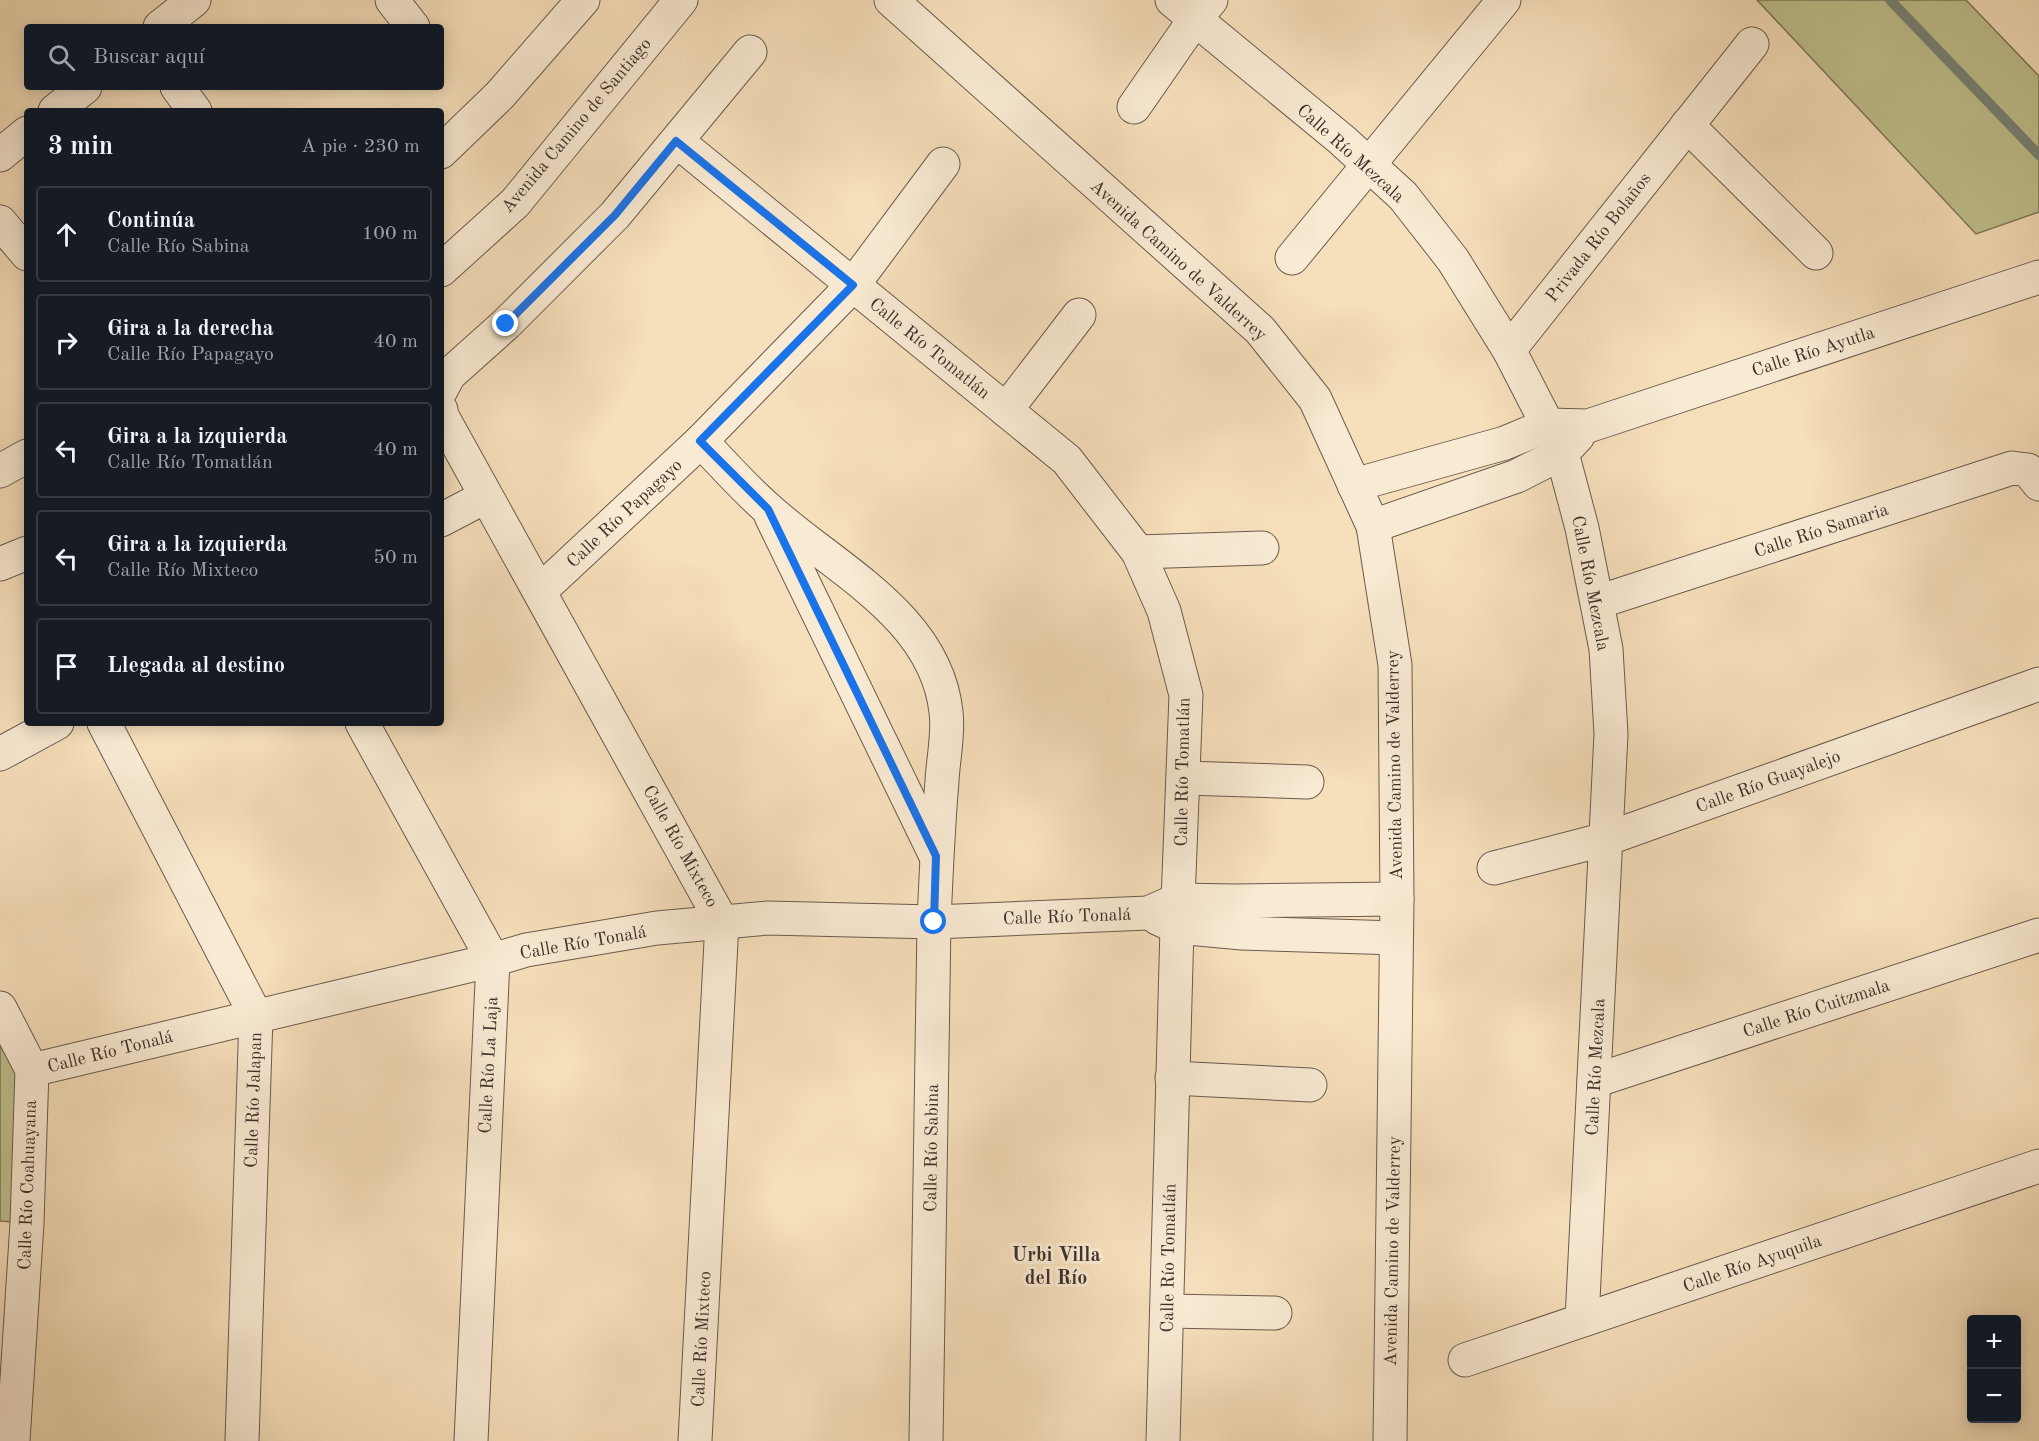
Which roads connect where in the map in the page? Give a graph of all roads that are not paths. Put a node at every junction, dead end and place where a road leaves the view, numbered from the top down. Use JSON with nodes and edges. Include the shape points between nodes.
{"nodes":[{"id":1,"x":194,"y":0,"type":"edge"},
{"id":2,"x":392,"y":0,"type":"edge"},
{"id":3,"x":583,"y":0,"type":"edge"},
{"id":4,"x":681,"y":0,"type":"edge"},
{"id":5,"x":891,"y":0,"type":"edge"},
{"id":6,"x":1504,"y":0,"type":"edge"},
{"id":7,"x":1193,"y":6,"type":"edge"},
{"id":8,"x":164,"y":24,"type":"edge"},
{"id":9,"x":411,"y":24,"type":"edge"},
{"id":10,"x":1752,"y":44,"type":"dead end"},
{"id":11,"x":750,"y":52,"type":"dead end"},
{"id":12,"x":81,"y":90,"type":"edge"},
{"id":13,"x":179,"y":90,"type":"edge"},
{"id":14,"x":1134,"y":107,"type":"dead end"},
{"id":15,"x":59,"y":108,"type":"edge"},
{"id":16,"x":193,"y":108,"type":"edge"},
{"id":17,"x":1687,"y":125,"type":"junction"},
{"id":18,"x":24,"y":135,"type":"edge"},
{"id":19,"x":676,"y":141,"type":"junction"},
{"id":20,"x":444,"y":149,"type":"edge"},
{"id":21,"x":0,"y":155,"type":"edge"},
{"id":22,"x":943,"y":164,"type":"dead end"},
{"id":23,"x":1368,"y":165,"type":"junction"},
{"id":24,"x":0,"y":222,"type":"edge"},
{"id":25,"x":24,"y":250,"type":"edge"},
{"id":26,"x":1816,"y":253,"type":"dead end"},
{"id":27,"x":1292,"y":258,"type":"dead end"},
{"id":28,"x":444,"y":267,"type":"edge"},
{"id":29,"x":2039,"y":277,"type":"edge"},
{"id":30,"x":853,"y":285,"type":"junction"},
{"id":31,"x":1079,"y":315,"type":"dead end"},
{"id":32,"x":1509,"y":350,"type":"junction"},
{"id":33,"x":444,"y":384,"type":"edge"},
{"id":34,"x":1006,"y":410,"type":"junction"},
{"id":35,"x":444,"y":420,"type":"edge"},
{"id":36,"x":1555,"y":439,"type":"junction"},
{"id":37,"x":700,"y":441,"type":"junction"},
{"id":38,"x":24,"y":458,"type":"edge"},
{"id":39,"x":0,"y":471,"type":"edge"},
{"id":40,"x":2039,"y":484,"type":"edge"},
{"id":41,"x":1354,"y":485,"type":"junction"},
{"id":42,"x":485,"y":497,"type":"junction"},
{"id":43,"x":768,"y":509,"type":"junction"},
{"id":44,"x":444,"y":518,"type":"edge"},
{"id":45,"x":1373,"y":526,"type":"junction"},
{"id":46,"x":1262,"y":548,"type":"dead end"},
{"id":47,"x":1138,"y":552,"type":"junction"},
{"id":48,"x":24,"y":554,"type":"edge"},
{"id":49,"x":0,"y":564,"type":"edge"},
{"id":50,"x":540,"y":591,"type":"junction"},
{"id":51,"x":1598,"y":602,"type":"junction"},
{"id":52,"x":2039,"y":684,"type":"edge"},
{"id":53,"x":51,"y":726,"type":"edge"},
{"id":54,"x":106,"y":726,"type":"edge"},
{"id":55,"x":364,"y":726,"type":"edge"},
{"id":56,"x":0,"y":754,"type":"edge"},
{"id":57,"x":1184,"y":778,"type":"junction"},
{"id":58,"x":1307,"y":782,"type":"dead end"},
{"id":59,"x":1606,"y":839,"type":"junction"},
{"id":60,"x":936,"y":856,"type":"junction"},
{"id":61,"x":1494,"y":868,"type":"dead end"},
{"id":62,"x":1397,"y":899,"type":"junction"},
{"id":63,"x":1177,"y":913,"type":"junction"},
{"id":64,"x":722,"y":922,"type":"junction"},
{"id":65,"x":934,"y":922,"type":"junction"},
{"id":66,"x":2039,"y":935,"type":"edge"},
{"id":67,"x":1396,"y":938,"type":"junction"},
{"id":68,"x":493,"y":960,"type":"junction"},
{"id":69,"x":0,"y":1008,"type":"edge"},
{"id":70,"x":256,"y":1016,"type":"junction"},
{"id":71,"x":32,"y":1070,"type":"junction"},
{"id":72,"x":1173,"y":1078,"type":"junction"},
{"id":73,"x":1594,"y":1081,"type":"junction"},
{"id":74,"x":1310,"y":1085,"type":"dead end"},
{"id":75,"x":2039,"y":1166,"type":"edge"},
{"id":76,"x":13,"y":1222,"type":"edge"},
{"id":77,"x":1167,"y":1311,"type":"junction"},
{"id":78,"x":1275,"y":1313,"type":"dead end"},
{"id":79,"x":1582,"y":1320,"type":"junction"},
{"id":80,"x":1465,"y":1360,"type":"dead end"},
{"id":81,"x":14,"y":1441,"type":"edge"},
{"id":82,"x":242,"y":1441,"type":"edge"},
{"id":83,"x":471,"y":1441,"type":"edge"},
{"id":84,"x":695,"y":1441,"type":"edge"},
{"id":85,"x":926,"y":1441,"type":"edge"},
{"id":86,"x":1163,"y":1441,"type":"edge"},
{"id":87,"x":1390,"y":1441,"type":"edge"}],
"edges":[{"from":1,"to":8,"type":"street"},
{"from":2,"to":9,"type":"street"},
{"from":3,"to":20,"type":"street","via":[[500,95]]},
{"from":4,"to":28,"type":"street","name":"Avenida Camino de Santiago","via":[[515,203]]},
{"from":5,"to":41,"type":"street","name":"Avenida Camino de Valderrey","via":[[1260,330],[1315,399]]},
{"from":6,"to":23,"type":"street"},
{"from":7,"to":14,"type":"street"},
{"from":7,"to":23,"type":"street","name":"Calle Río Mezcala"},
{"from":10,"to":17,"type":"street","name":"Privada Río Bolaños"},
{"from":11,"to":19,"type":"street"},
{"from":12,"to":15,"type":"street"},
{"from":13,"to":16,"type":"street"},
{"from":17,"to":26,"type":"street"},
{"from":17,"to":32,"type":"street","name":"Privada Río Bolaños"},
{"from":18,"to":21,"type":"street"},
{"from":19,"to":30,"type":"street","name":"Calle Río Tomatlán"},
{"from":19,"to":33,"type":"street","via":[[615,215],[449,375]]},
{"from":22,"to":30,"type":"street","name":"Calle Río Papagayo"},
{"from":23,"to":27,"type":"street"},
{"from":23,"to":32,"type":"street","name":"Calle Río Mezcala","via":[[1403,196],[1453,260]]},
{"from":24,"to":25,"type":"street"},
{"from":29,"to":36,"type":"street","name":"Calle Río Ayutla"},
{"from":30,"to":34,"type":"street","name":"Calle Río Tomatlán"},
{"from":30,"to":37,"type":"street","name":"Calle Río Papagayo"},
{"from":31,"to":34,"type":"street"},
{"from":32,"to":36,"type":"street","name":"Calle Río Mezcala"},
{"from":34,"to":47,"type":"street","name":"Calle Río Tomatlán","via":[[1067,460]]},
{"from":35,"to":42,"type":"street","name":"Calle Río Mixteco"},
{"from":36,"to":41,"type":"street","name":"Calle Río Ayutla","via":[[1505,443]]},
{"from":36,"to":45,"type":"street","name":"Calle Río Ayutla","via":[[1517,476]]},
{"from":36,"to":51,"type":"street","name":"Calle Río Mezcala"},
{"from":37,"to":43,"type":"street","name":"Calle Río Sabina"},
{"from":37,"to":50,"type":"street","name":"Calle Río Papagayo"},
{"from":38,"to":39,"type":"street"},
{"from":40,"to":51,"type":"street","name":"Calle Río Samaria","via":[[2028,470],[2012,468]]},
{"from":41,"to":45,"type":"street","name":"Avenida Camino de Valderrey"},
{"from":42,"to":44,"type":"street"},
{"from":42,"to":50,"type":"street","name":"Calle Río Mixteco"},
{"from":43,"to":60,"type":"street","name":"Calle Río Sabina"},
{"from":43,"to":60,"type":"street","name":"Calle Río Sabina","via":[[866,587],[924,647],[939,675],[946,714]]},
{"from":45,"to":62,"type":"street","name":"Avenida Camino de Valderrey","via":[[1395,665]]},
{"from":46,"to":47,"type":"street"},
{"from":47,"to":57,"type":"street","name":"Calle Río Tomatlán","via":[[1164,611],[1186,695]]},
{"from":48,"to":49,"type":"street"},
{"from":50,"to":64,"type":"street","name":"Calle Río Mixteco"},
{"from":51,"to":59,"type":"street","name":"Calle Río Mezcala","via":[[1606,649],[1611,734]]},
{"from":52,"to":59,"type":"street","name":"Calle Río Guayalejo"},
{"from":53,"to":56,"type":"street"},
{"from":54,"to":70,"type":"street","name":"Calle Río Jalapan"},
{"from":55,"to":68,"type":"street"},
{"from":57,"to":58,"type":"street"},
{"from":57,"to":63,"type":"street","name":"Calle Río Tomatlán"},
{"from":59,"to":61,"type":"street","name":"Calle Río Guayalejo"},
{"from":59,"to":73,"type":"street","name":"Calle Río Mezcala"},
{"from":60,"to":65,"type":"street","name":"Calle Río Sabina"},
{"from":62,"to":63,"type":"street","name":"Calle Río Tonalá","via":[[1235,901]]},
{"from":62,"to":67,"type":"street","name":"Avenida Camino de Valderrey"},
{"from":63,"to":65,"type":"street","name":"Calle Río Tonalá"},
{"from":63,"to":67,"type":"street","name":"Calle Río Tonalá","via":[[1242,933]]},
{"from":63,"to":72,"type":"street","name":"Calle Río Tomatlán"},
{"from":64,"to":65,"type":"street","name":"Calle Río Tonalá","via":[[768,918]]},
{"from":64,"to":68,"type":"street","name":"Calle Río Tonalá","via":[[657,928],[537,948]]},
{"from":64,"to":84,"type":"street","name":"Calle Río Mixteco"},
{"from":65,"to":85,"type":"street","name":"Calle Río Sabina"},
{"from":66,"to":73,"type":"street","name":"Calle Río Cuitzmala"},
{"from":67,"to":87,"type":"street","name":"Avenida Camino de Valderrey"},
{"from":68,"to":70,"type":"street","name":"Calle Río Tonalá"},
{"from":68,"to":83,"type":"street","name":"Calle Río La Laja"},
{"from":69,"to":71,"type":"street","name":"Calle Río Coahuayana"},
{"from":70,"to":71,"type":"street","name":"Calle Río Tonalá"},
{"from":70,"to":82,"type":"street","name":"Calle Río Jalapan"},
{"from":71,"to":76,"type":"street","name":"Calle Río Coahuayana"},
{"from":72,"to":74,"type":"street"},
{"from":72,"to":77,"type":"street","name":"Calle Río Tomatlán"},
{"from":73,"to":79,"type":"street","name":"Calle Río Mezcala"},
{"from":75,"to":79,"type":"street","name":"Calle Río Ayuquila"},
{"from":76,"to":81,"type":"street","name":"Calle Río Coahuayana"},
{"from":77,"to":78,"type":"street"},
{"from":77,"to":86,"type":"street","name":"Calle Río Tomatlán"},
{"from":79,"to":80,"type":"street","name":"Calle Río Ayuquila"}]}
